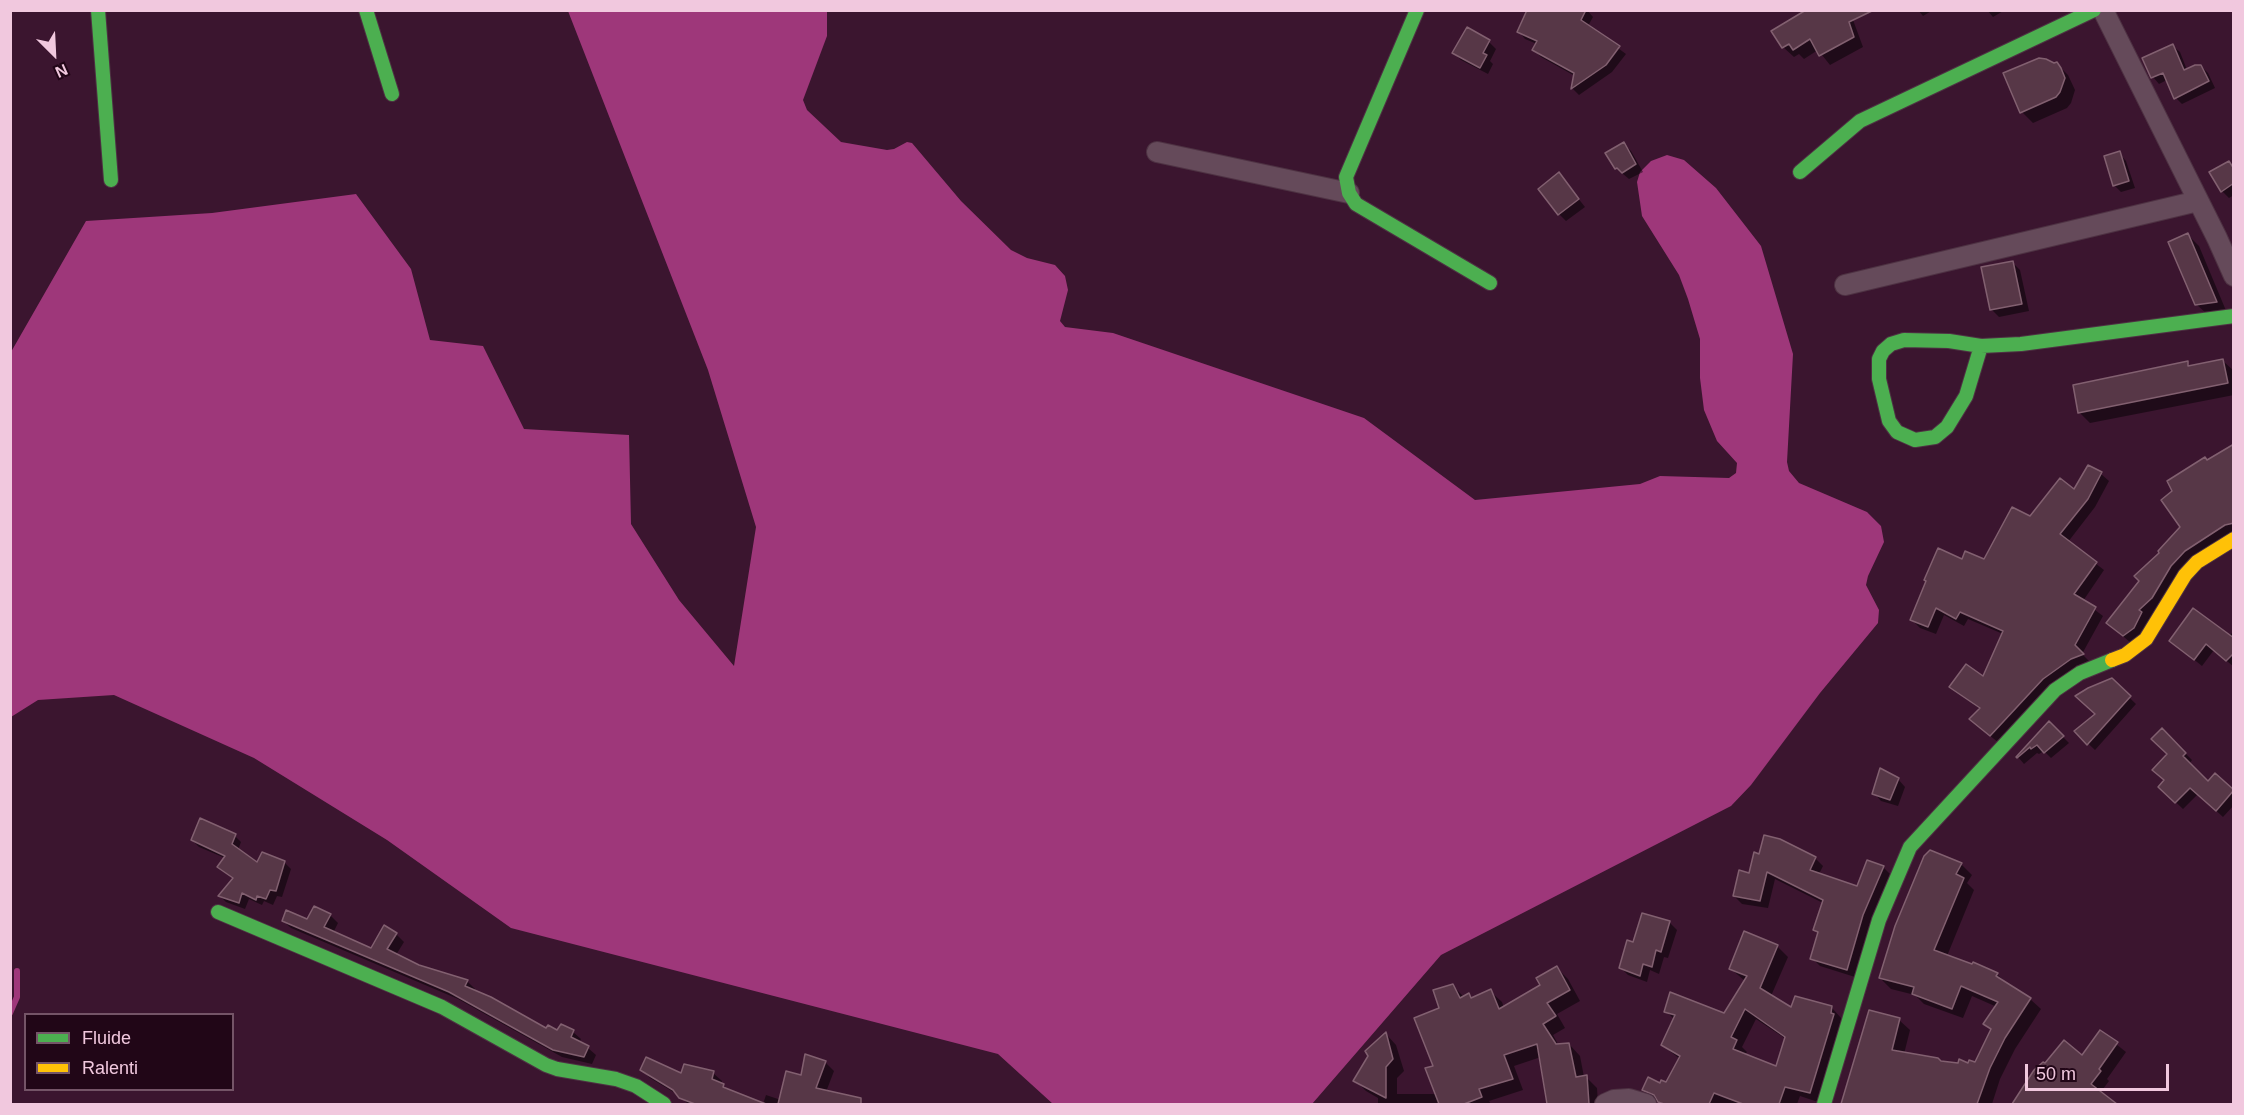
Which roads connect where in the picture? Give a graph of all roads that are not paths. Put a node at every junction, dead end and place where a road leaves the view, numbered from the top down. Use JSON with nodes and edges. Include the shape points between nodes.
{"nodes":[{"id":1,"x":98,"y":10,"type":"edge"},
{"id":2,"x":366,"y":10,"type":"edge"},
{"id":3,"x":1417,"y":10,"type":"edge"},
{"id":4,"x":2094,"y":10,"type":"edge"},
{"id":5,"x":2103,"y":10,"type":"edge"},
{"id":6,"x":392,"y":94,"type":"dead end"},
{"id":7,"x":1157,"y":152,"type":"dead end"},
{"id":8,"x":1800,"y":172,"type":"dead end"},
{"id":9,"x":111,"y":180,"type":"dead end"},
{"id":10,"x":1349,"y":193,"type":"junction"},
{"id":11,"x":2198,"y":201,"type":"junction"},
{"id":12,"x":2234,"y":276,"type":"edge"},
{"id":13,"x":1490,"y":283,"type":"dead end"},
{"id":14,"x":1845,"y":285,"type":"dead end"},
{"id":15,"x":2234,"y":316,"type":"edge"},
{"id":16,"x":1981,"y":346,"type":"junction"},
{"id":17,"x":2234,"y":539,"type":"edge"},
{"id":18,"x":219,"y":912,"type":"dead end"},
{"id":19,"x":664,"y":1104,"type":"edge"},
{"id":20,"x":1605,"y":1104,"type":"edge"},
{"id":21,"x":1646,"y":1104,"type":"edge"},
{"id":22,"x":1824,"y":1104,"type":"edge"}],
"edges":[{"from":1,"to":9,"type":"street"},
{"from":2,"to":6,"type":"street"},
{"from":3,"to":10,"type":"street","via":[[1346,177]]},
{"from":4,"to":8,"type":"street","via":[[1860,121]]},
{"from":5,"to":11,"type":"street"},
{"from":7,"to":10,"type":"street"},
{"from":10,"to":13,"type":"street","via":[[1356,204]]},
{"from":11,"to":12,"type":"street"},
{"from":11,"to":14,"type":"street"},
{"from":15,"to":16,"type":"street"},
{"from":16,"to":16,"type":"street","via":[[1904,340],[1882,351],[1882,398],[1897,432],[1915,440],[1935,437],[1947,426],[1966,396]]},
{"from":17,"to":22,"type":"street","via":[[2197,562],[2185,575],[2146,639],[2125,655],[2080,673],[2055,690],[1910,847],[1879,920]]},
{"from":18,"to":19,"type":"street","via":[[442,1006],[546,1065],[616,1079],[636,1086]]},
{"from":20,"to":21,"type":"street","via":[[1629,1099]]}]}
